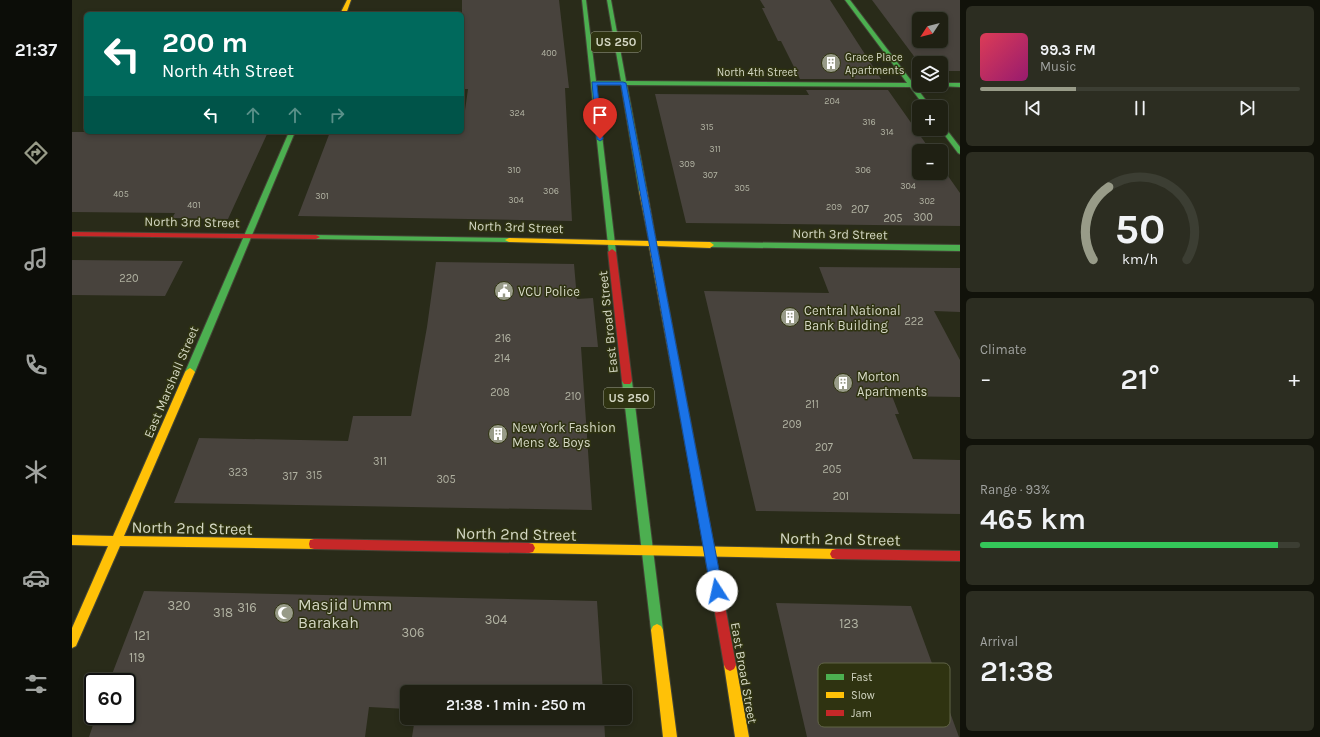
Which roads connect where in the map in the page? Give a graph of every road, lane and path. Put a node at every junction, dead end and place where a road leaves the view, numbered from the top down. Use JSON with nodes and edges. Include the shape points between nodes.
{"nodes":[{"id":1,"x":349,"y":0,"type":"edge"},
{"id":2,"x":584,"y":0,"type":"edge"},
{"id":3,"x":609,"y":0,"type":"edge"},
{"id":4,"x":847,"y":0,"type":"edge"},
{"id":5,"x":344,"y":12,"type":"edge"},
{"id":6,"x":912,"y":81,"type":"edge"},
{"id":7,"x":594,"y":83,"type":"junction"},
{"id":8,"x":623,"y":83,"type":"junction"},
{"id":9,"x":912,"y":85,"type":"edge"},
{"id":10,"x":948,"y":85,"type":"edge"},
{"id":11,"x":960,"y":85,"type":"edge"},
{"id":12,"x":291,"y":134,"type":"edge"},
{"id":13,"x":948,"y":136,"type":"edge"},
{"id":14,"x":960,"y":152,"type":"edge"},
{"id":15,"x":72,"y":234,"type":"edge"},
{"id":16,"x":247,"y":236,"type":"junction"},
{"id":17,"x":612,"y":244,"type":"junction"},
{"id":18,"x":653,"y":245,"type":"junction"},
{"id":19,"x":960,"y":248,"type":"edge"},
{"id":20,"x":72,"y":540,"type":"edge"},
{"id":21,"x":115,"y":542,"type":"junction"},
{"id":22,"x":648,"y":551,"type":"junction"},
{"id":23,"x":710,"y":553,"type":"junction"},
{"id":24,"x":960,"y":556,"type":"edge"},
{"id":25,"x":72,"y":642,"type":"edge"},
{"id":26,"x":670,"y":737,"type":"edge"},
{"id":27,"x":742,"y":737,"type":"edge"}],
"edges":[{"from":1,"to":5,"type":"main road"},
{"from":2,"to":7,"type":"main road","name":"East Broad Street","number":"US 250"},
{"from":3,"to":8,"type":"main road","name":"East Broad Street","number":"US 250"},
{"from":4,"to":6,"type":"main road"},
{"from":7,"to":8,"type":"main road","name":"North 4th Street"},
{"from":7,"to":17,"type":"main road","name":"East Broad Street","number":"US 250"},
{"from":8,"to":9,"type":"main road","name":"North 4th Street"},
{"from":8,"to":18,"type":"main road","name":"East Broad Street","number":"US 250"},
{"from":10,"to":11,"type":"main road"},
{"from":12,"to":16,"type":"main road","name":"East Marshall Street"},
{"from":13,"to":14,"type":"main road"},
{"from":15,"to":16,"type":"main road","name":"North 3rd Street"},
{"from":16,"to":17,"type":"main road","name":"North 3rd Street","via":[[430,238]]},
{"from":16,"to":21,"type":"main road","name":"East Marshall Street"},
{"from":17,"to":18,"type":"main road","name":"North 3rd Street"},
{"from":17,"to":22,"type":"main road","name":"East Broad Street","number":"US 250"},
{"from":18,"to":19,"type":"main road","name":"North 3rd Street"},
{"from":18,"to":23,"type":"main road","name":"East Broad Street","number":"US 250"},
{"from":20,"to":21,"type":"main road","name":"North 2nd Street"},
{"from":21,"to":22,"type":"main road","name":"North 2nd Street"},
{"from":21,"to":25,"type":"main road","name":"East Marshall Street"},
{"from":22,"to":23,"type":"main road","name":"North 2nd Street"},
{"from":22,"to":26,"type":"main road","name":"East Broad Street","number":"US 250"},
{"from":23,"to":24,"type":"main road","name":"North 2nd Street"},
{"from":23,"to":27,"type":"main road","name":"East Broad Street","number":"US 250"}]}
